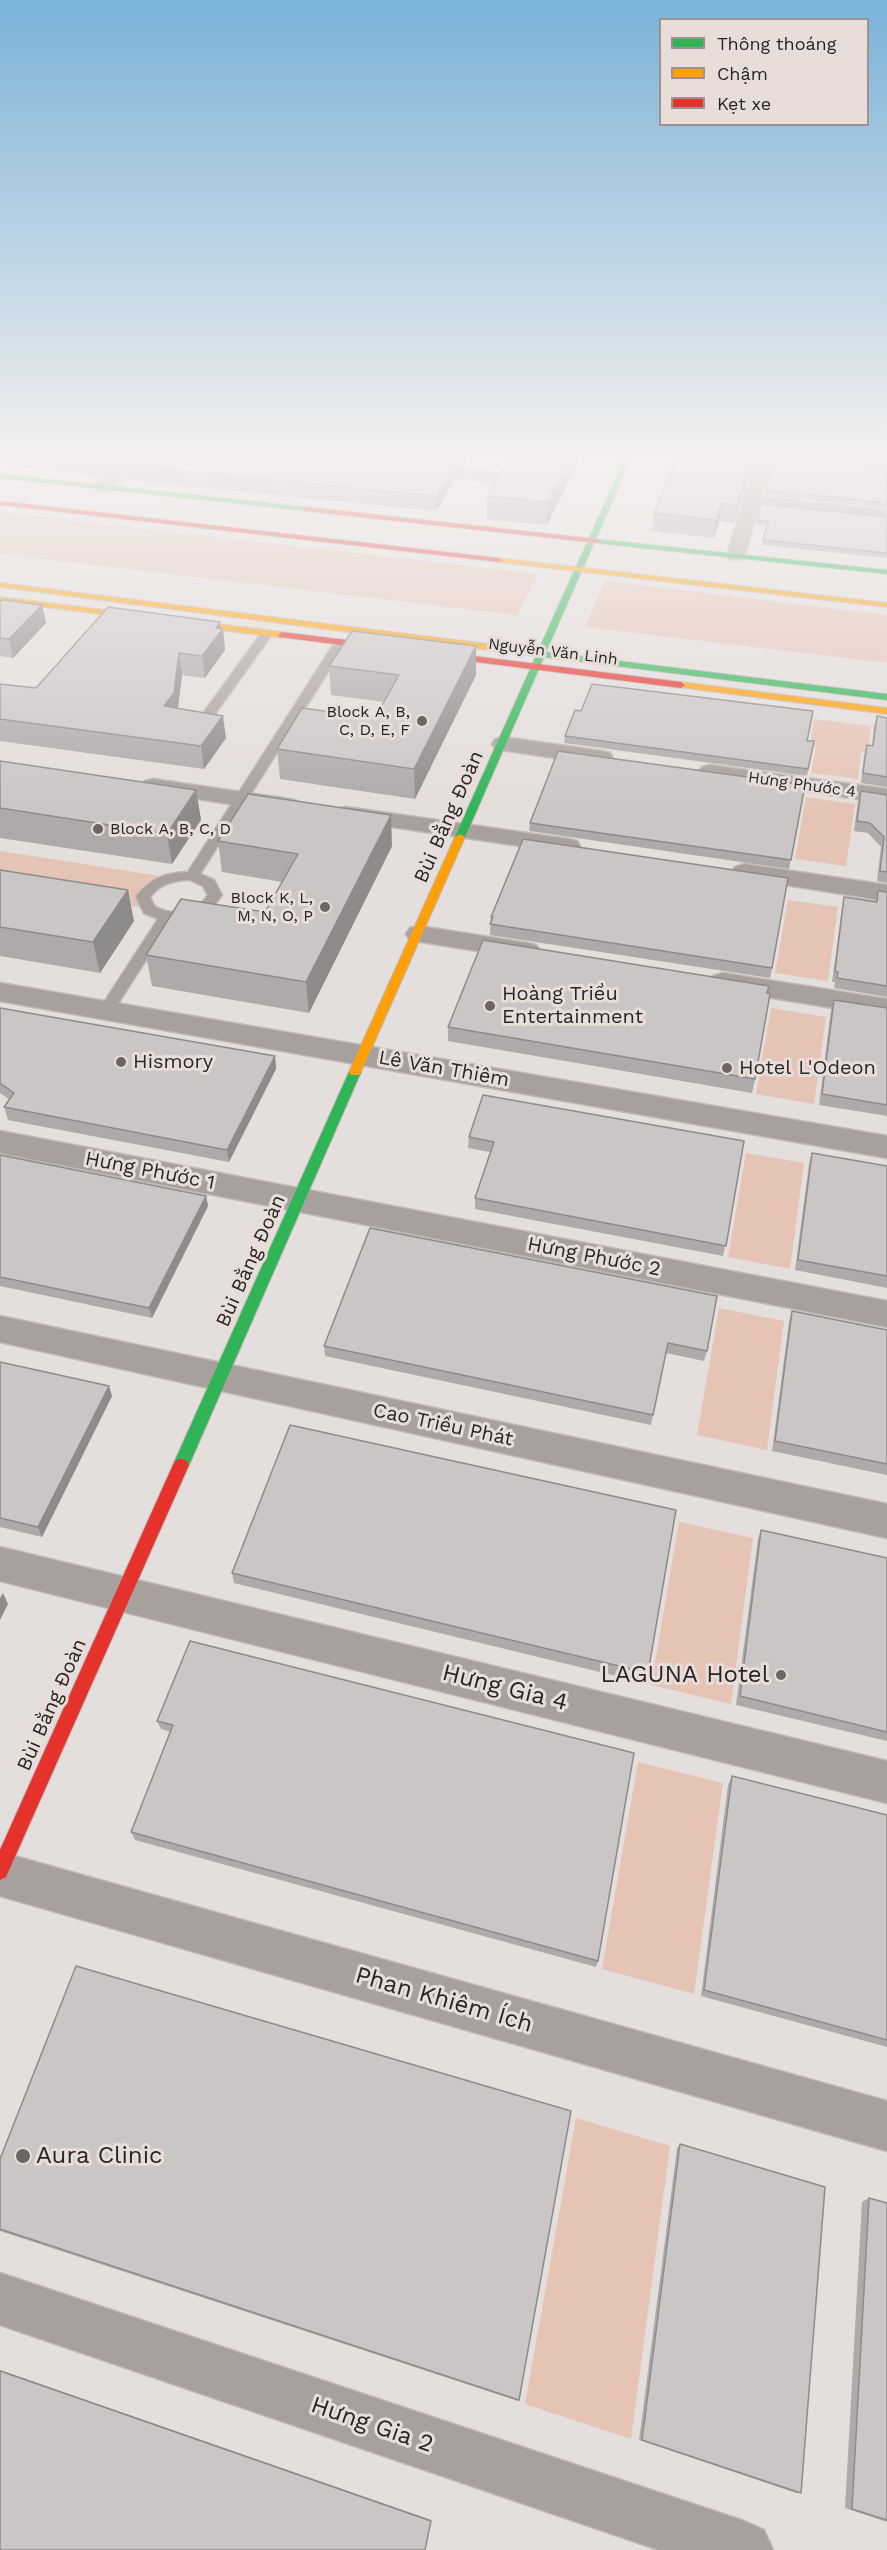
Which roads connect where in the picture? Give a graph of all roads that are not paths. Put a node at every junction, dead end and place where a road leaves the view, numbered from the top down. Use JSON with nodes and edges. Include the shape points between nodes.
{"nodes":[{"id":1,"x":578,"y":573,"type":"edge"},
{"id":2,"x":613,"y":573,"type":"edge"},
{"id":3,"x":0,"y":585,"type":"edge"},
{"id":4,"x":0,"y":599,"type":"edge"},
{"id":5,"x":887,"y":605,"type":"edge"},
{"id":6,"x":261,"y":618,"type":"junction"},
{"id":7,"x":251,"y":631,"type":"junction"},
{"id":8,"x":531,"y":632,"type":"dead end"},
{"id":9,"x":267,"y":633,"type":"junction"},
{"id":10,"x":555,"y":635,"type":"junction"},
{"id":11,"x":341,"y":642,"type":"junction"},
{"id":12,"x":542,"y":653,"type":"junction"},
{"id":13,"x":536,"y":667,"type":"junction"},
{"id":14,"x":887,"y":697,"type":"edge"},
{"id":15,"x":887,"y":711,"type":"edge"},
{"id":16,"x":200,"y":726,"type":"edge"},
{"id":17,"x":503,"y":744,"type":"junction"},
{"id":18,"x":618,"y":760,"type":"edge"},
{"id":19,"x":688,"y":769,"type":"edge"},
{"id":20,"x":126,"y":782,"type":"edge"},
{"id":21,"x":887,"y":796,"type":"edge"},
{"id":22,"x":242,"y":799,"type":"junction"},
{"id":23,"x":464,"y":831,"type":"junction"},
{"id":24,"x":588,"y":849,"type":"edge"},
{"id":25,"x":716,"y":868,"type":"edge"},
{"id":26,"x":192,"y":876,"type":"junction"},
{"id":27,"x":887,"y":893,"type":"edge"},
{"id":28,"x":166,"y":917,"type":"junction"},
{"id":29,"x":419,"y":934,"type":"junction"},
{"id":30,"x":557,"y":956,"type":"edge"},
{"id":31,"x":696,"y":978,"type":"edge"},
{"id":32,"x":0,"y":992,"type":"edge"},
{"id":33,"x":887,"y":1008,"type":"edge"},
{"id":34,"x":106,"y":1010,"type":"junction"},
{"id":35,"x":364,"y":1055,"type":"junction"},
{"id":36,"x":0,"y":1142,"type":"edge"},
{"id":37,"x":887,"y":1147,"type":"edge"},
{"id":38,"x":300,"y":1200,"type":"junction"},
{"id":39,"x":887,"y":1314,"type":"edge"},
{"id":40,"x":0,"y":1329,"type":"edge"},
{"id":41,"x":221,"y":1377,"type":"junction"},
{"id":42,"x":887,"y":1521,"type":"edge"},
{"id":43,"x":0,"y":1564,"type":"edge"},
{"id":44,"x":123,"y":1594,"type":"junction"},
{"id":45,"x":887,"y":1782,"type":"edge"},
{"id":46,"x":0,"y":1873,"type":"edge"},
{"id":47,"x":887,"y":2126,"type":"edge"},
{"id":48,"x":0,"y":2299,"type":"edge"},
{"id":49,"x":744,"y":2550,"type":"edge"}],
"edges":[{"from":1,"to":10,"type":"main road","name":"Bùi Bằng Đoàn"},
{"from":2,"to":5,"type":"main road"},
{"from":3,"to":6,"type":"main road","name":"Nguyễn Văn Linh"},
{"from":4,"to":7,"type":"main road","name":"Nguyễn Văn Linh"},
{"from":6,"to":7,"type":"main road"},
{"from":6,"to":12,"type":"main road","name":"Nguyễn Văn Linh"},
{"from":7,"to":9,"type":"main road","name":"Nguyễn Văn Linh"},
{"from":8,"to":10,"type":"main road","name":"Nguyễn Văn Linh"},
{"from":9,"to":11,"type":"main road","name":"Nguyễn Văn Linh"},
{"from":9,"to":16,"type":"lane"},
{"from":10,"to":12,"type":"main road","name":"Bùi Bằng Đoàn"},
{"from":11,"to":13,"type":"main road","name":"Nguyễn Văn Linh"},
{"from":11,"to":22,"type":"lane"},
{"from":12,"to":13,"type":"main road","name":"Bùi Bằng Đoàn"},
{"from":12,"to":14,"type":"main road","name":"Nguyễn Văn Linh"},
{"from":13,"to":15,"type":"main road","name":"Nguyễn Văn Linh"},
{"from":13,"to":17,"type":"main road","name":"Bùi Bằng Đoàn"},
{"from":17,"to":18,"type":"street"},
{"from":17,"to":23,"type":"main road","name":"Bùi Bằng Đoàn"},
{"from":19,"to":21,"type":"street","name":"Hưng Phước 4"},
{"from":20,"to":22,"type":"street"},
{"from":22,"to":23,"type":"street"},
{"from":22,"to":26,"type":"lane"},
{"from":23,"to":24,"type":"street"},
{"from":23,"to":29,"type":"main road","name":"Bùi Bằng Đoàn"},
{"from":25,"to":27,"type":"street"},
{"from":26,"to":28,"type":"lane","via":[[209,883],[215,895],[207,908],[188,916]]},
{"from":26,"to":28,"type":"lane","via":[[170,877],[152,885],[143,897],[148,910]]},
{"from":28,"to":34,"type":"lane"},
{"from":29,"to":30,"type":"street"},
{"from":29,"to":35,"type":"main road","name":"Bùi Bằng Đoàn"},
{"from":31,"to":33,"type":"street"},
{"from":32,"to":34,"type":"street","name":"Lê Văn Thiêm"},
{"from":34,"to":35,"type":"street","name":"Lê Văn Thiêm"},
{"from":35,"to":37,"type":"street","name":"Lê Văn Thiêm"},
{"from":35,"to":38,"type":"main road","name":"Bùi Bằng Đoàn"},
{"from":36,"to":38,"type":"street","name":"Hưng Phước 1"},
{"from":38,"to":39,"type":"street","name":"Hưng Phước 2"},
{"from":38,"to":41,"type":"main road","name":"Bùi Bằng Đoàn"},
{"from":40,"to":41,"type":"street","name":"Cao Triều Phát"},
{"from":41,"to":42,"type":"street","name":"Cao Triều Phát"},
{"from":41,"to":44,"type":"main road","name":"Bùi Bằng Đoàn"},
{"from":43,"to":44,"type":"street","name":"Hưng Gia 4"},
{"from":44,"to":45,"type":"street","name":"Hưng Gia 4"},
{"from":44,"to":46,"type":"main road","name":"Bùi Bằng Đoàn"},
{"from":46,"to":47,"type":"street","name":"Phan Khiêm Ích"},
{"from":48,"to":49,"type":"street","name":"Hưng Gia 2"}]}
